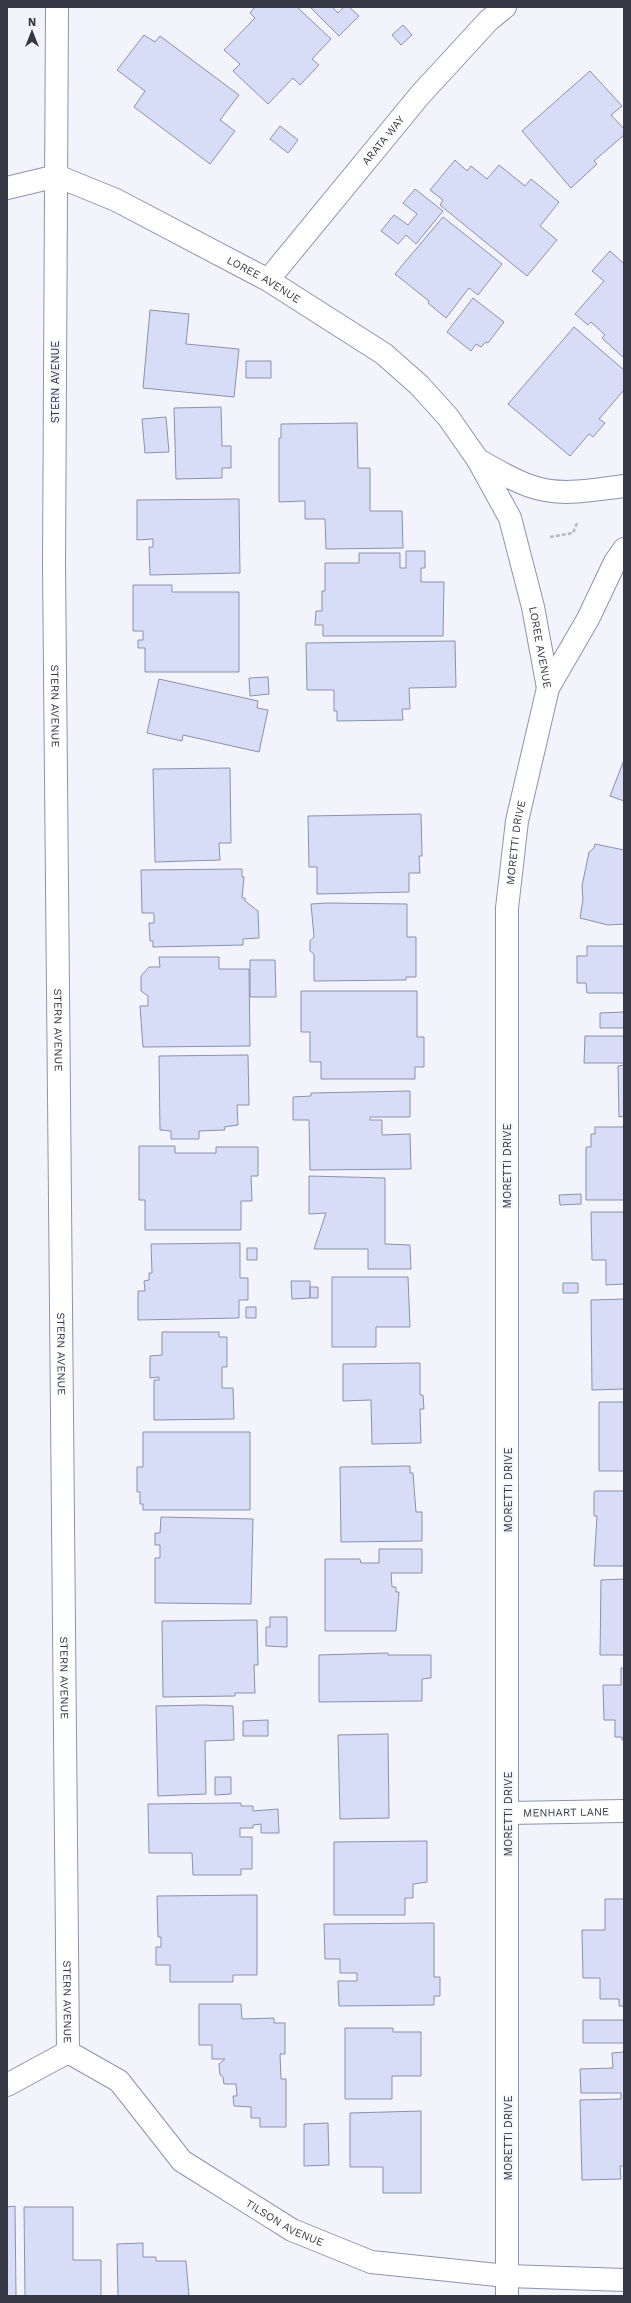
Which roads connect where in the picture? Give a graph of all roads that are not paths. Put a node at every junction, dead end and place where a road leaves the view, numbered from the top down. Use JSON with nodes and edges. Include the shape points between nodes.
{"nodes":[{"id":1,"x":57,"y":7,"type":"edge"},
{"id":2,"x":505,"y":7,"type":"edge"},
{"id":3,"x":57,"y":176,"type":"junction"},
{"id":4,"x":7,"y":188,"type":"edge"},
{"id":5,"x":268,"y":280,"type":"junction"},
{"id":6,"x":478,"y":460,"type":"junction"},
{"id":7,"x":624,"y":486,"type":"edge"},
{"id":8,"x":624,"y":549,"type":"edge"},
{"id":9,"x":548,"y":688,"type":"junction"},
{"id":10,"x":508,"y":1812,"type":"junction"},
{"id":11,"x":624,"y":1812,"type":"edge"},
{"id":12,"x":68,"y":2052,"type":"junction"},
{"id":13,"x":7,"y":2085,"type":"edge"},
{"id":14,"x":624,"y":2280,"type":"edge"},
{"id":15,"x":507,"y":2286,"type":"edge"}],
"edges":[{"from":1,"to":3,"type":"street","name":"STERN AVENUE"},
{"from":2,"to":5,"type":"street","name":"ARATA WAY","via":[[489,20],[420,94]]},
{"from":3,"to":4,"type":"street"},
{"from":3,"to":5,"type":"street","name":"LOREE AVENUE","via":[[116,200]]},
{"from":3,"to":12,"type":"street","name":"STERN AVENUE","via":[[54,565]]},
{"from":5,"to":6,"type":"street","name":"LOREE AVENUE","via":[[384,354],[420,385],[448,417]]},
{"from":6,"to":7,"type":"street","name":"LOREE AVENUE","via":[[530,486],[548,490],[574,492]]},
{"from":6,"to":9,"type":"street","name":"LOREE AVENUE","via":[[510,518],[533,607]]},
{"from":8,"to":9,"type":"street","name":"LOREE AVENUE"},
{"from":9,"to":10,"type":"street","name":"MORETTI DRIVE","via":[[510,868],[506,945]]},
{"from":10,"to":11,"type":"street","name":"MENHART LANE"},
{"from":10,"to":15,"type":"street","name":"MORETTI DRIVE"},
{"from":12,"to":13,"type":"street"},
{"from":12,"to":15,"type":"street","name":"TILSON AVENUE","via":[[119,2081],[182,2161],[292,2230],[371,2262]]},
{"from":14,"to":15,"type":"street","name":"TILSON AVENUE"}]}
